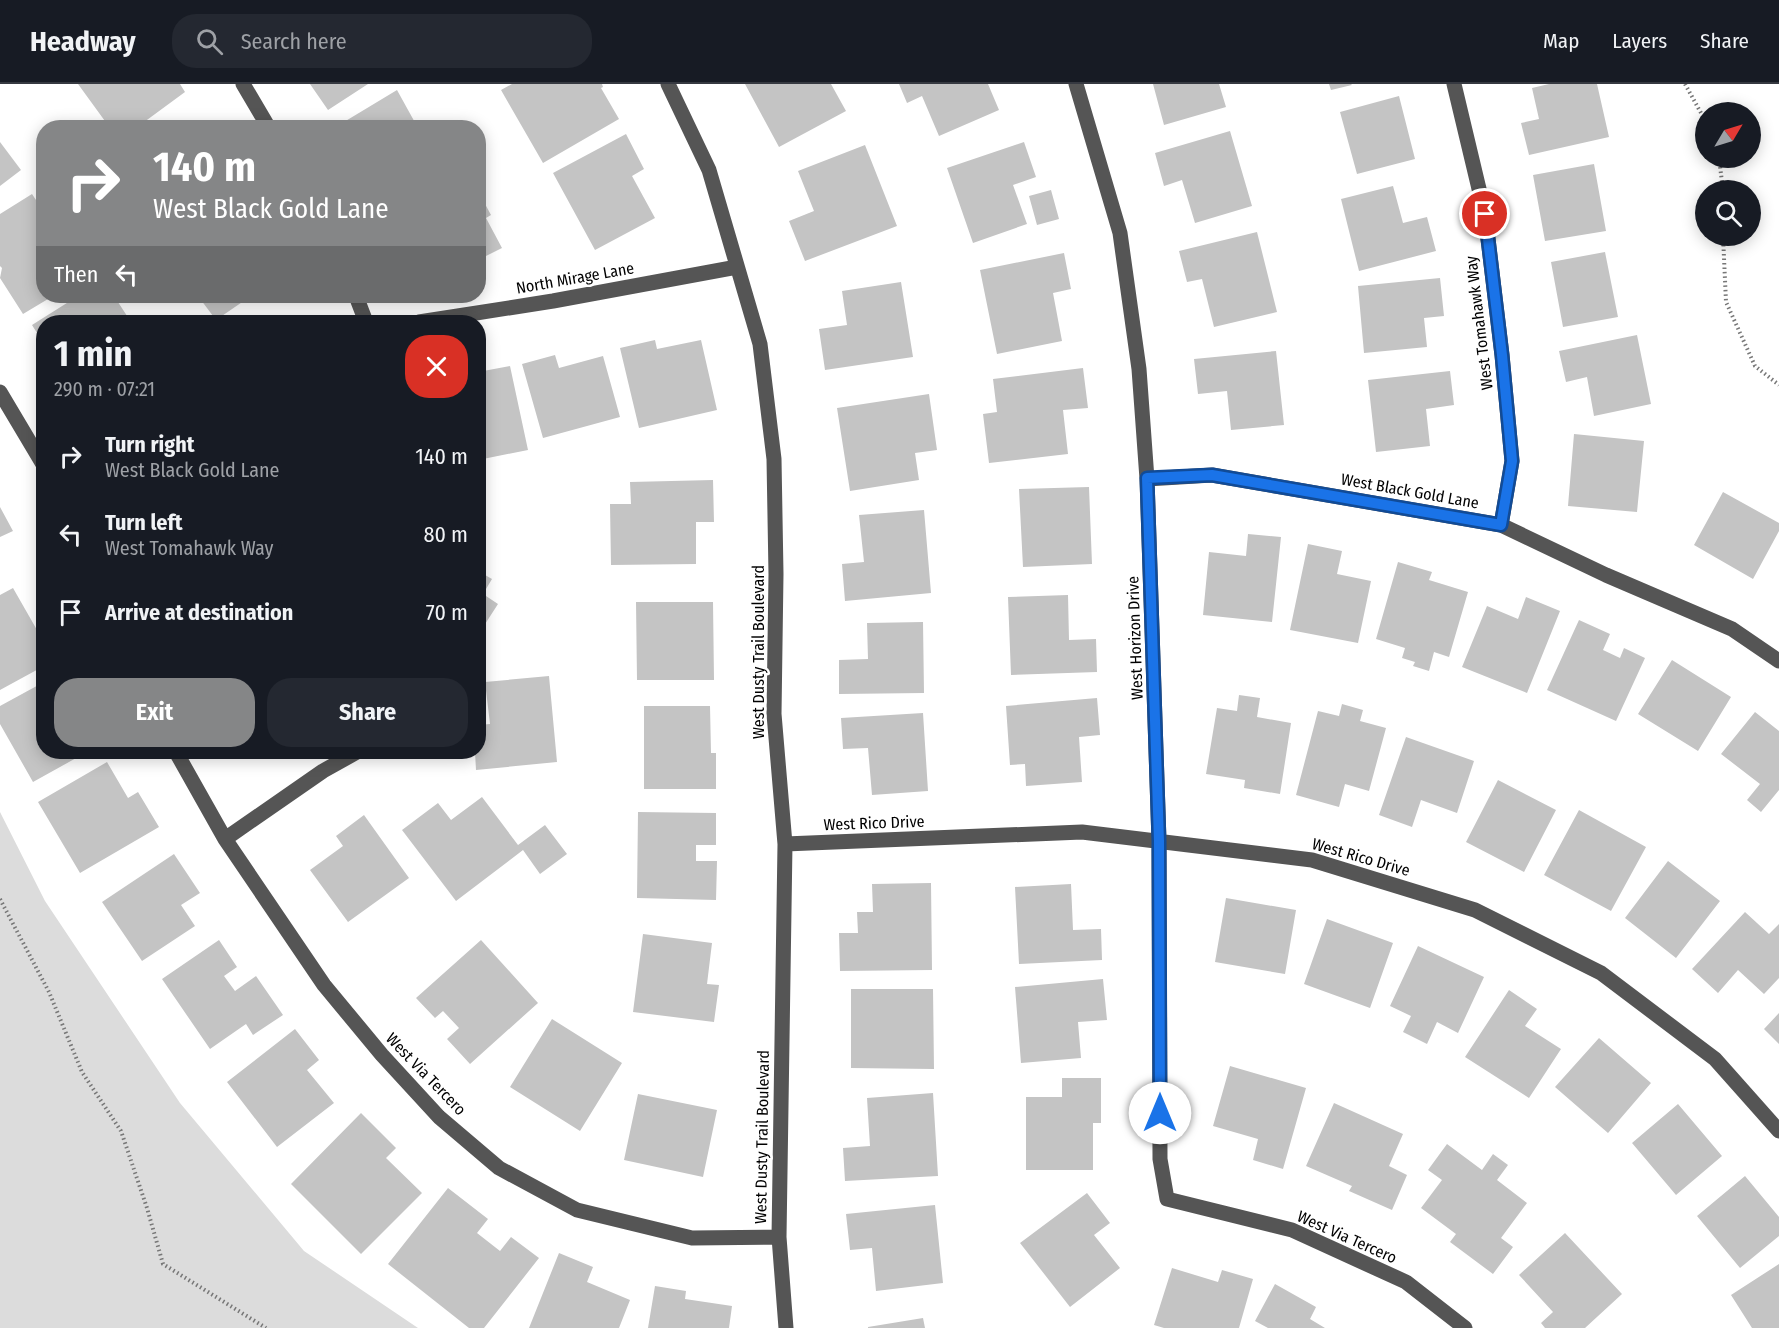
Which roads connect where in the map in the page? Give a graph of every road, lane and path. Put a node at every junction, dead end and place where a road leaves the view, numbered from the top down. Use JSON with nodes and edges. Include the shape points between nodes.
{"nodes":[{"id":1,"x":243,"y":84,"type":"edge"},
{"id":2,"x":668,"y":84,"type":"edge"},
{"id":3,"x":1076,"y":84,"type":"edge"},
{"id":4,"x":1454,"y":84,"type":"edge"},
{"id":5,"x":1685,"y":84,"type":"edge"},
{"id":6,"x":1695,"y":102,"type":"edge"},
{"id":7,"x":264,"y":120,"type":"edge"},
{"id":8,"x":1723,"y":246,"type":"edge"},
{"id":9,"x":737,"y":267,"type":"junction"},
{"id":10,"x":464,"y":315,"type":"edge"},
{"id":11,"x":1779,"y":385,"type":"edge"},
{"id":12,"x":0,"y":392,"type":"edge"},
{"id":13,"x":36,"y":452,"type":"edge"},
{"id":14,"x":1147,"y":478,"type":"junction"},
{"id":15,"x":1501,"y":525,"type":"junction"},
{"id":16,"x":1779,"y":661,"type":"edge"},
{"id":17,"x":180,"y":759,"type":"edge"},
{"id":18,"x":344,"y":759,"type":"edge"},
{"id":19,"x":225,"y":839,"type":"junction"},
{"id":20,"x":1159,"y":841,"type":"junction"},
{"id":21,"x":785,"y":844,"type":"junction"},
{"id":22,"x":0,"y":898,"type":"edge"},
{"id":23,"x":1779,"y":1131,"type":"edge"},
{"id":24,"x":1167,"y":1199,"type":"joint"},
{"id":25,"x":779,"y":1237,"type":"junction"},
{"id":26,"x":266,"y":1328,"type":"edge"},
{"id":27,"x":786,"y":1328,"type":"edge"},
{"id":28,"x":1465,"y":1328,"type":"edge"}],
"edges":[{"from":1,"to":7,"type":"street"},
{"from":2,"to":9,"type":"street","name":"West Dusty Trail Boulevard","via":[[709,170]]},
{"from":3,"to":14,"type":"street","name":"West Horizon Drive","via":[[1120,233],[1139,369]]},
{"from":4,"to":15,"type":"street","name":"West Tomahawk Way","via":[[1485,214],[1502,355],[1512,461]]},
{"from":5,"to":6,"type":"path"},
{"from":8,"to":11,"type":"path","via":[[1726,302],[1755,366]]},
{"from":9,"to":10,"type":"street","name":"North Mirage Lane"},
{"from":9,"to":21,"type":"street","name":"West Dusty Trail Boulevard","via":[[760,344],[774,459],[774,714]]},
{"from":12,"to":13,"type":"street"},
{"from":14,"to":15,"type":"street","name":"West Black Gold Lane","via":[[1212,475]]},
{"from":14,"to":20,"type":"street","name":"West Horizon Drive"},
{"from":15,"to":16,"type":"street","name":"West Black Gold Lane","via":[[1732,629]]},
{"from":17,"to":19,"type":"street","name":"West Via Tercero"},
{"from":18,"to":19,"type":"street"},
{"from":19,"to":25,"type":"street","name":"West Via Tercero","via":[[324,986],[382,1056],[439,1117],[499,1168],[577,1210],[693,1238]]},
{"from":20,"to":21,"type":"street","name":"West Rico Drive","via":[[1082,832]]},
{"from":20,"to":23,"type":"street","name":"West Rico Drive","via":[[1312,860],[1475,910],[1601,974],[1715,1059]]},
{"from":20,"to":24,"type":"street","name":"West Horizon Drive","via":[[1160,1159]]},
{"from":21,"to":25,"type":"street","name":"West Dusty Trail Boulevard"},
{"from":22,"to":26,"type":"path","via":[[49,992],[82,1072],[121,1131],[163,1264]]},
{"from":24,"to":28,"type":"street","name":"West Via Tercero","via":[[1292,1230],[1406,1282]]},
{"from":25,"to":27,"type":"street","name":"West Dusty Trail Boulevard"}]}
